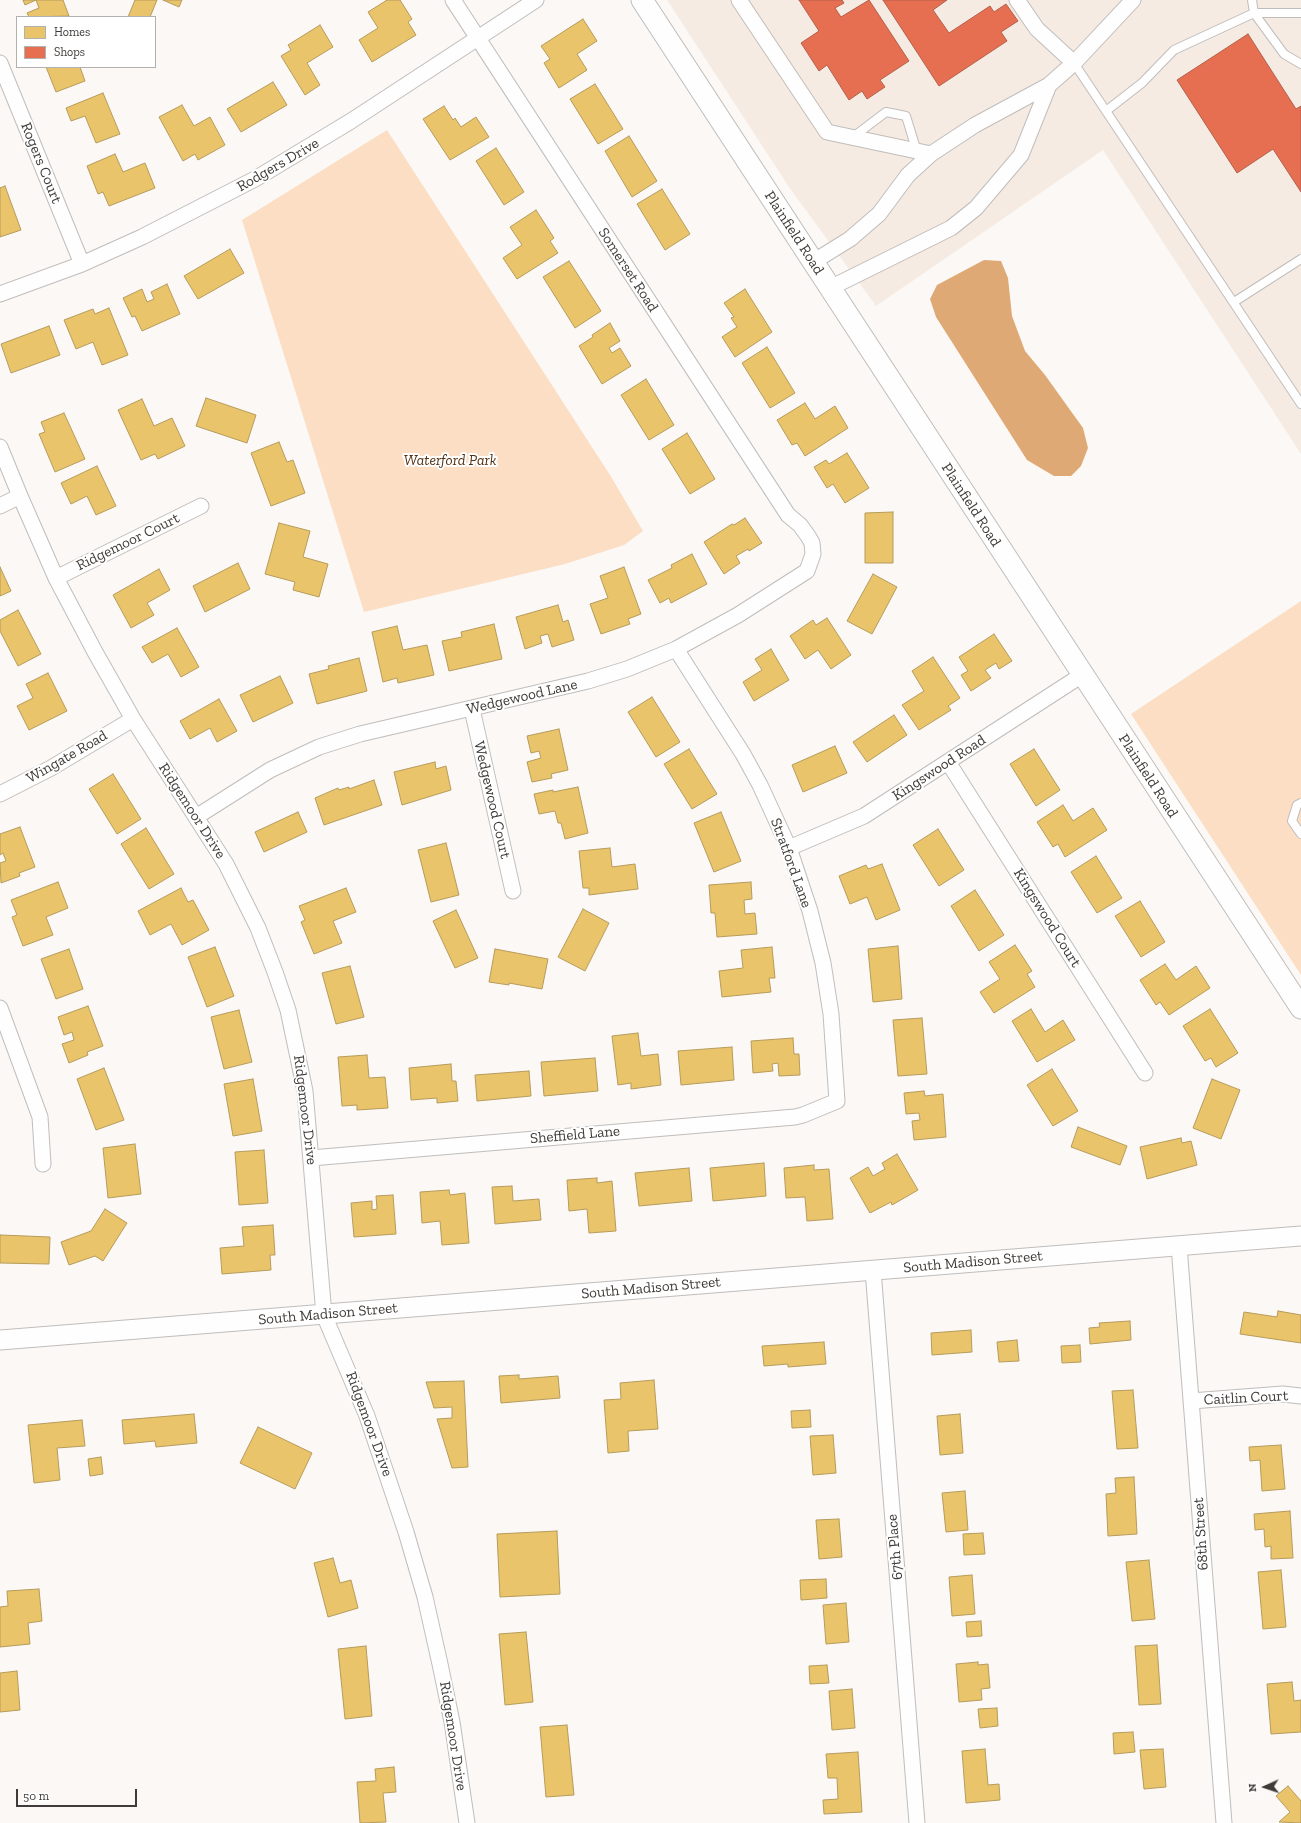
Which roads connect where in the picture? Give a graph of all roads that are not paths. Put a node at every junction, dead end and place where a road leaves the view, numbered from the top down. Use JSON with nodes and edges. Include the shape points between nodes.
{"nodes":[{"id":1,"x":453,"y":0,"type":"edge"},
{"id":2,"x":536,"y":0,"type":"edge"},
{"id":3,"x":642,"y":0,"type":"edge"},
{"id":4,"x":739,"y":0,"type":"edge"},
{"id":5,"x":1017,"y":0,"type":"edge"},
{"id":6,"x":1133,"y":0,"type":"edge"},
{"id":7,"x":1252,"y":0,"type":"edge"},
{"id":8,"x":1254,"y":12,"type":"junction"},
{"id":9,"x":1301,"y":12,"type":"edge"},
{"id":10,"x":478,"y":38,"type":"junction"},
{"id":11,"x":0,"y":63,"type":"edge"},
{"id":12,"x":1074,"y":63,"type":"junction"},
{"id":13,"x":1301,"y":64,"type":"edge"},
{"id":14,"x":1049,"y":85,"type":"junction"},
{"id":15,"x":1106,"y":111,"type":"junction"},
{"id":16,"x":852,"y":138,"type":"junction"},
{"id":17,"x":924,"y":153,"type":"junction"},
{"id":18,"x":1301,"y":259,"type":"edge"},
{"id":19,"x":813,"y":262,"type":"junction"},
{"id":20,"x":82,"y":264,"type":"junction"},
{"id":21,"x":830,"y":288,"type":"junction"},
{"id":22,"x":0,"y":294,"type":"edge"},
{"id":23,"x":1234,"y":302,"type":"junction"},
{"id":24,"x":1301,"y":404,"type":"edge"},
{"id":25,"x":0,"y":447,"type":"edge"},
{"id":26,"x":20,"y":496,"type":"junction"},
{"id":27,"x":0,"y":506,"type":"edge"},
{"id":28,"x":201,"y":506,"type":"dead end"},
{"id":29,"x":808,"y":536,"type":"joint"},
{"id":30,"x":56,"y":578,"type":"junction"},
{"id":31,"x":676,"y":649,"type":"junction"},
{"id":32,"x":1082,"y":675,"type":"junction"},
{"id":33,"x":472,"y":709,"type":"junction"},
{"id":34,"x":133,"y":719,"type":"junction"},
{"id":35,"x":948,"y":762,"type":"junction"},
{"id":36,"x":0,"y":794,"type":"edge"},
{"id":37,"x":1301,"y":802,"type":"edge"},
{"id":38,"x":196,"y":817,"type":"junction"},
{"id":39,"x":1301,"y":834,"type":"edge"},
{"id":40,"x":789,"y":848,"type":"junction"},
{"id":41,"x":513,"y":891,"type":"dead end"},
{"id":42,"x":0,"y":1008,"type":"edge"},
{"id":43,"x":1301,"y":1008,"type":"edge"},
{"id":44,"x":1145,"y":1074,"type":"dead end"},
{"id":45,"x":837,"y":1101,"type":"joint"},
{"id":46,"x":311,"y":1158,"type":"junction"},
{"id":47,"x":42,"y":1164,"type":"dead end"},
{"id":48,"x":1301,"y":1236,"type":"edge"},
{"id":49,"x":1179,"y":1246,"type":"junction"},
{"id":50,"x":873,"y":1270,"type":"junction"},
{"id":51,"x":324,"y":1314,"type":"junction"},
{"id":52,"x":0,"y":1340,"type":"edge"},
{"id":53,"x":1301,"y":1396,"type":"edge"},
{"id":54,"x":1191,"y":1401,"type":"junction"},
{"id":55,"x":467,"y":1823,"type":"edge"},
{"id":56,"x":917,"y":1823,"type":"edge"},
{"id":57,"x":1224,"y":1823,"type":"edge"}],
"edges":[{"from":1,"to":10,"type":"street","name":"Somerset Road"},
{"from":2,"to":10,"type":"street","name":"Rodgers Drive"},
{"from":3,"to":19,"type":"main road","name":"Plainfield Road"},
{"from":4,"to":16,"type":"street","via":[[826,132]]},
{"from":5,"to":12,"type":"street","via":[[1037,29]]},
{"from":6,"to":12,"type":"street"},
{"from":7,"to":8,"type":"lane"},
{"from":8,"to":9,"type":"lane"},
{"from":8,"to":13,"type":"lane","via":[[1284,54]]},
{"from":8,"to":15,"type":"lane","via":[[1174,50],[1142,83]]},
{"from":10,"to":20,"type":"street","name":"Rodgers Drive","via":[[351,121],[255,179],[187,216]]},
{"from":10,"to":29,"type":"street","name":"Somerset Road","via":[[788,515]]},
{"from":11,"to":20,"type":"street","name":"Rogers Court"},
{"from":12,"to":14,"type":"street"},
{"from":12,"to":15,"type":"lane"},
{"from":14,"to":17,"type":"street"},
{"from":14,"to":21,"type":"street","via":[[1021,155],[976,208],[951,228]]},
{"from":15,"to":23,"type":"lane"},
{"from":16,"to":17,"type":"street"},
{"from":16,"to":17,"type":"lane","via":[[886,112],[906,116]]},
{"from":17,"to":19,"type":"street","via":[[879,214],[850,239]]},
{"from":18,"to":23,"type":"lane"},
{"from":19,"to":21,"type":"main road","name":"Plainfield Road"},
{"from":20,"to":22,"type":"street","name":"Rodgers Drive"},
{"from":21,"to":32,"type":"main road","name":"Plainfield Road"},
{"from":23,"to":24,"type":"lane"},
{"from":25,"to":26,"type":"street","name":"Ridgemoor Drive"},
{"from":26,"to":27,"type":"street"},
{"from":26,"to":30,"type":"street","name":"Ridgemoor Drive"},
{"from":28,"to":30,"type":"street","name":"Ridgemoor Court"},
{"from":29,"to":31,"type":"street","name":"Wedgewood Lane","via":[[813,554],[807,571],[738,615]]},
{"from":30,"to":34,"type":"street","name":"Ridgemoor Drive","via":[[94,652]]},
{"from":31,"to":33,"type":"street","name":"Wedgewood Lane","via":[[627,669],[588,681]]},
{"from":31,"to":40,"type":"street","name":"Stratford Lane","via":[[743,754]]},
{"from":32,"to":35,"type":"street","name":"Kingswood Road"},
{"from":32,"to":43,"type":"main road","name":"Plainfield Road"},
{"from":33,"to":38,"type":"street","name":"Wedgewood Lane","via":[[360,734],[319,747],[270,770]]},
{"from":33,"to":41,"type":"street","name":"Wedgewood Court"},
{"from":34,"to":36,"type":"street","name":"Wingate Road","via":[[51,768]]},
{"from":34,"to":38,"type":"street","name":"Ridgemoor Drive"},
{"from":35,"to":40,"type":"street","name":"Kingswood Road","via":[[864,816]]},
{"from":35,"to":44,"type":"street","name":"Kingswood Court"},
{"from":37,"to":39,"type":"lane","via":[[1297,805],[1292,821]]},
{"from":38,"to":46,"type":"street","name":"Ridgemoor Drive","via":[[243,895],[288,1010],[305,1091]]},
{"from":40,"to":45,"type":"street","name":"Stratford Lane","via":[[810,911],[822,963],[831,1014]]},
{"from":42,"to":47,"type":"street","via":[[40,1117]]},
{"from":45,"to":46,"type":"street","name":"Sheffield Lane","via":[[795,1117]]},
{"from":46,"to":51,"type":"street","name":"Ridgemoor Drive"},
{"from":48,"to":49,"type":"street","name":"South Madison Street"},
{"from":49,"to":50,"type":"street","name":"South Madison Street"},
{"from":49,"to":54,"type":"street","name":"68th Street"},
{"from":50,"to":51,"type":"street","name":"South Madison Street"},
{"from":50,"to":56,"type":"street","name":"67th Place"},
{"from":51,"to":52,"type":"street","name":"South Madison Street"},
{"from":51,"to":55,"type":"street","name":"Ridgemoor Drive","via":[[367,1416],[408,1539],[440,1664],[452,1722]]},
{"from":53,"to":54,"type":"street","name":"Caitlin Court","via":[[1283,1394]]},
{"from":54,"to":57,"type":"street","name":"68th Street"}]}
